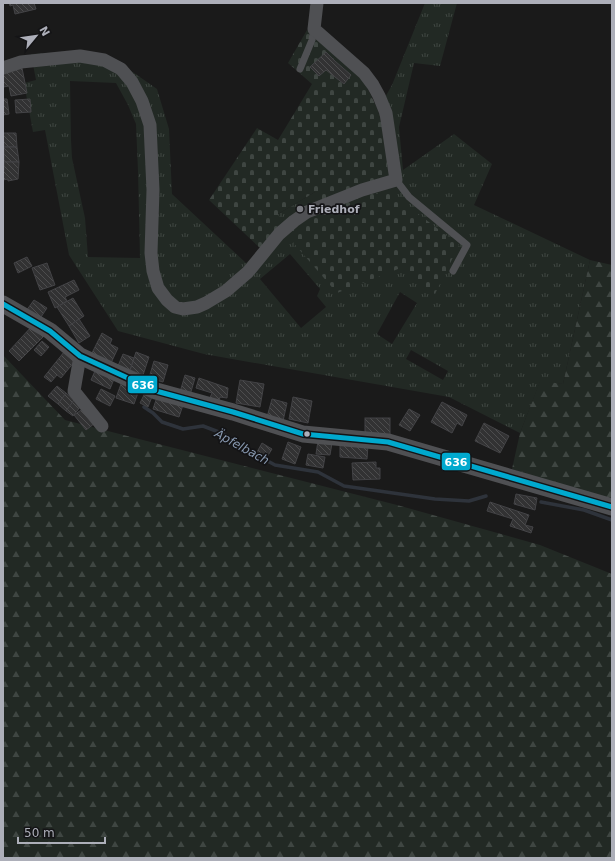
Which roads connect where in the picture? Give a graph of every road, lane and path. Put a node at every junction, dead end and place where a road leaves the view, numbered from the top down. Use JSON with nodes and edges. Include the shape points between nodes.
{"nodes":[{"id":1,"x":318,"y":3,"type":"edge"},
{"id":2,"x":314,"y":29,"type":"junction"},
{"id":3,"x":3,"y":68,"type":"edge"},
{"id":4,"x":300,"y":69,"type":"dead end"},
{"id":5,"x":396,"y":180,"type":"junction"},
{"id":6,"x":453,"y":271,"type":"dead end"},
{"id":7,"x":3,"y":304,"type":"edge"},
{"id":8,"x":80,"y":356,"type":"junction"},
{"id":9,"x":102,"y":426,"type":"dead end"},
{"id":10,"x":612,"y":507,"type":"edge"}],
"edges":[{"from":1,"to":2,"type":"street"},
{"from":2,"to":4,"type":"lane"},
{"from":2,"to":5,"type":"street","via":[[364,73],[379,96],[386,113]]},
{"from":3,"to":5,"type":"street","via":[[21,62],[80,56],[104,60],[121,69],[132,82],[150,125],[153,271],[158,288],[175,307],[197,307],[226,291],[248,272],[279,234],[307,212],[362,190]]},
{"from":5,"to":6,"type":"lane","via":[[409,197],[466,245]]},
{"from":7,"to":8,"type":"street","via":[[50,331]]},
{"from":8,"to":9,"type":"street","via":[[74,391]]},
{"from":8,"to":10,"type":"street","via":[[156,392],[303,434],[388,442]]}]}
